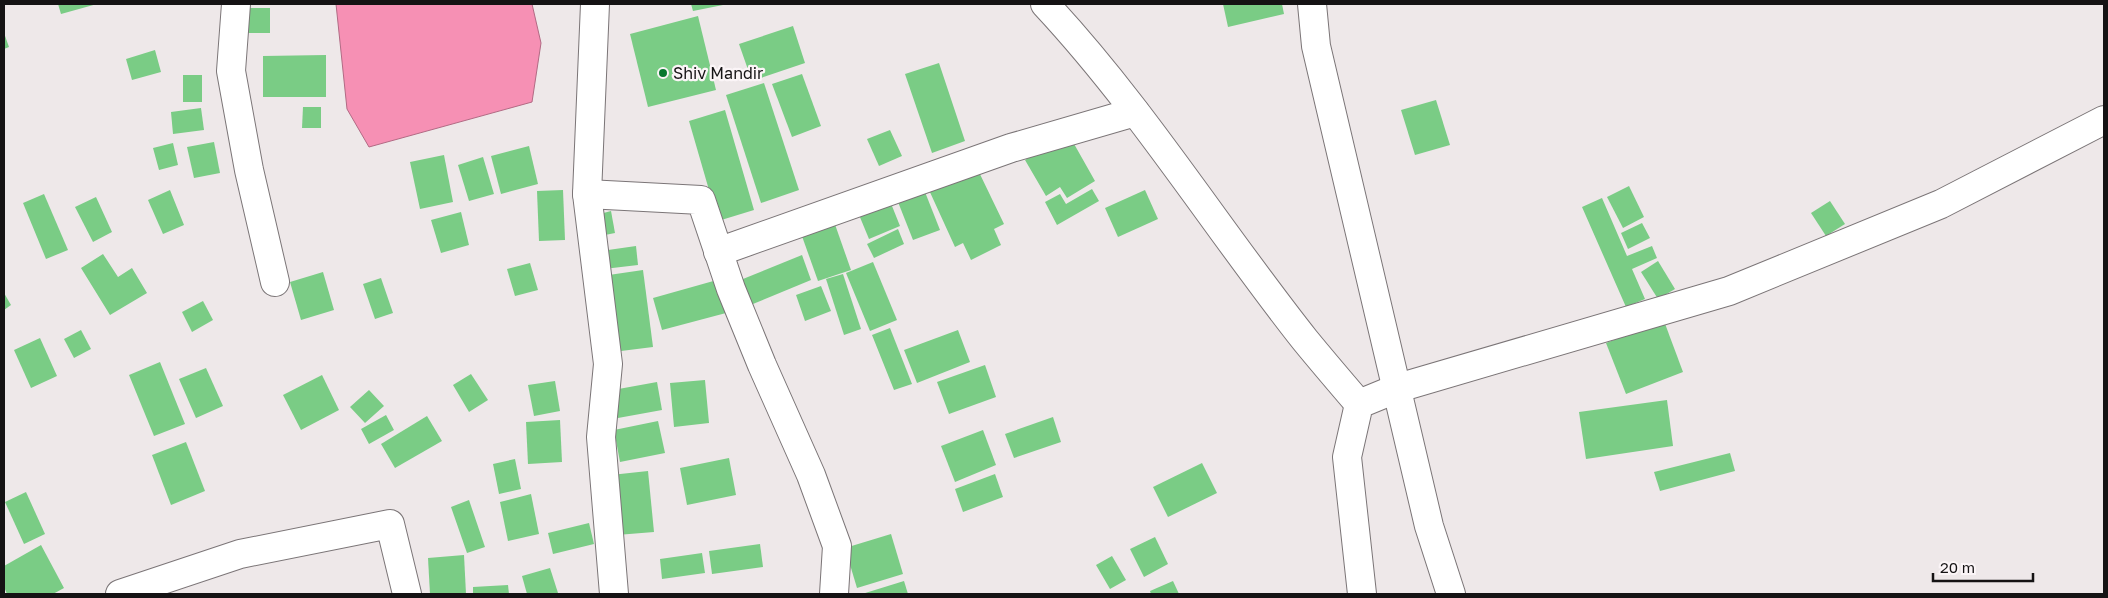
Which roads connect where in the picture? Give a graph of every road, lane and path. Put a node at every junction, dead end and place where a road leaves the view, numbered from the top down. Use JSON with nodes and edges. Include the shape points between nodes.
{"nodes":[{"id":1,"x":236,"y":4,"type":"edge"},
{"id":2,"x":595,"y":4,"type":"edge"},
{"id":3,"x":1045,"y":4,"type":"edge"},
{"id":4,"x":1312,"y":4,"type":"edge"},
{"id":5,"x":1134,"y":112,"type":"junction"},
{"id":6,"x":2104,"y":120,"type":"edge"},
{"id":7,"x":587,"y":194,"type":"junction"},
{"id":8,"x":718,"y":252,"type":"junction"},
{"id":9,"x":275,"y":282,"type":"dead end"},
{"id":10,"x":1398,"y":388,"type":"junction"},
{"id":11,"x":1359,"y":404,"type":"junction"},
{"id":12,"x":120,"y":594,"type":"edge"},
{"id":13,"x":407,"y":594,"type":"edge"},
{"id":14,"x":614,"y":594,"type":"edge"},
{"id":15,"x":834,"y":594,"type":"edge"},
{"id":16,"x":1362,"y":594,"type":"edge"},
{"id":17,"x":1451,"y":594,"type":"edge"}],
"edges":[{"from":1,"to":9,"type":"street","via":[[231,71],[249,170]]},
{"from":2,"to":7,"type":"street"},
{"from":3,"to":5,"type":"street","via":[[1085,47]]},
{"from":4,"to":10,"type":"street","via":[[1316,46]]},
{"from":5,"to":8,"type":"street","via":[[1010,148]]},
{"from":5,"to":11,"type":"street","via":[[1305,340]]},
{"from":6,"to":10,"type":"street","via":[[1941,204],[1729,291]]},
{"from":7,"to":8,"type":"street","via":[[701,200]]},
{"from":7,"to":14,"type":"street","via":[[608,364],[600,438]]},
{"from":8,"to":15,"type":"street","via":[[762,365],[811,475],[837,546]]},
{"from":10,"to":11,"type":"street"},
{"from":10,"to":17,"type":"street","via":[[1429,526]]},
{"from":11,"to":16,"type":"street","via":[[1347,457]]},
{"from":12,"to":13,"type":"street","via":[[240,554],[390,524]]}]}
